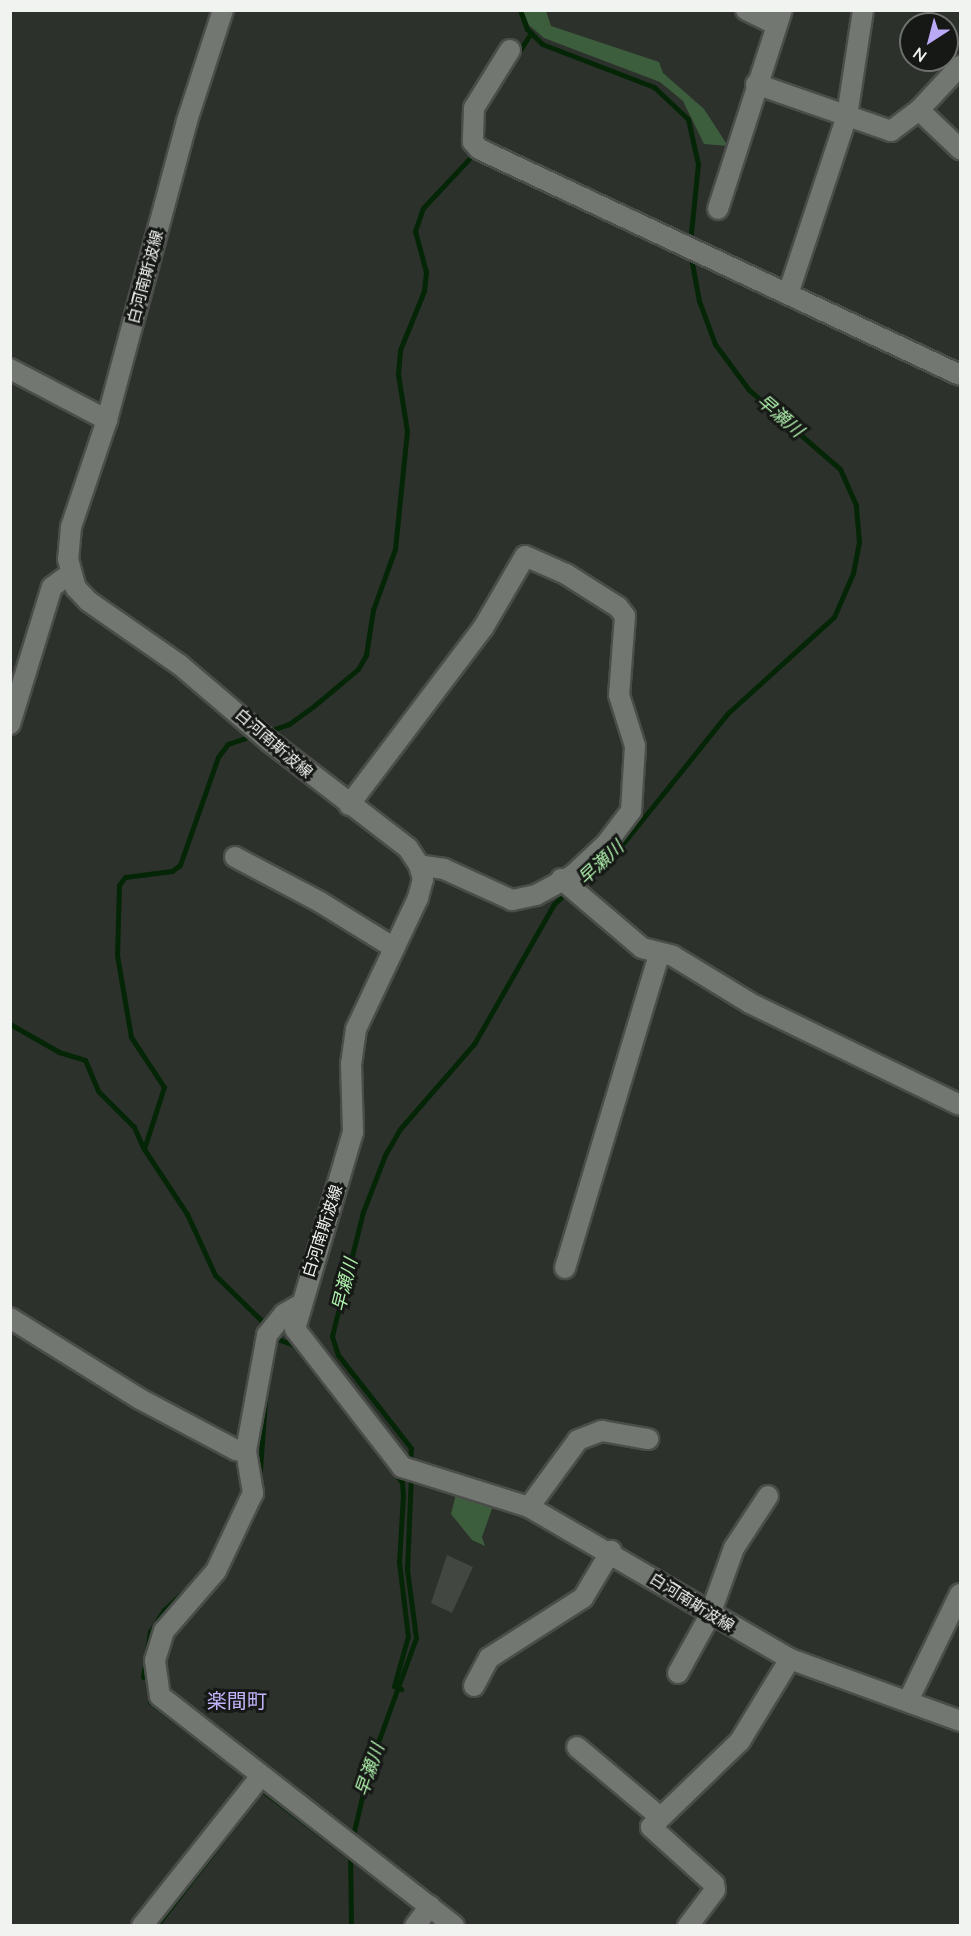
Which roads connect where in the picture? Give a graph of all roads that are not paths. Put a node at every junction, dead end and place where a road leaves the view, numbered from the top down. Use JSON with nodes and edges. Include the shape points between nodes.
{"nodes":[{"id":1,"x":223,"y":10,"type":"edge"},
{"id":2,"x":746,"y":10,"type":"edge"},
{"id":3,"x":862,"y":10,"type":"edge"},
{"id":4,"x":780,"y":18,"type":"edge"},
{"id":5,"x":510,"y":50,"type":"dead end"},
{"id":6,"x":960,"y":66,"type":"edge"},
{"id":7,"x":756,"y":84,"type":"junction"},
{"id":8,"x":919,"y":110,"type":"junction"},
{"id":9,"x":847,"y":116,"type":"junction"},
{"id":10,"x":960,"y":149,"type":"edge"},
{"id":11,"x":718,"y":209,"type":"dead end"},
{"id":12,"x":789,"y":291,"type":"junction"},
{"id":13,"x":10,"y":369,"type":"edge"},
{"id":14,"x":960,"y":375,"type":"edge"},
{"id":15,"x":107,"y":420,"type":"junction"},
{"id":16,"x":70,"y":574,"type":"junction"},
{"id":17,"x":10,"y":724,"type":"edge"},
{"id":18,"x":349,"y":805,"type":"junction"},
{"id":19,"x":235,"y":857,"type":"dead end"},
{"id":20,"x":419,"y":865,"type":"junction"},
{"id":21,"x":569,"y":886,"type":"junction"},
{"id":22,"x":393,"y":947,"type":"junction"},
{"id":23,"x":659,"y":954,"type":"junction"},
{"id":24,"x":960,"y":1105,"type":"edge"},
{"id":25,"x":565,"y":1268,"type":"dead end"},
{"id":26,"x":298,"y":1306,"type":"junction"},
{"id":27,"x":10,"y":1318,"type":"edge"},
{"id":28,"x":648,"y":1439,"type":"dead end"},
{"id":29,"x":246,"y":1451,"type":"junction"},
{"id":30,"x":768,"y":1496,"type":"dead end"},
{"id":31,"x":529,"y":1507,"type":"junction"},
{"id":32,"x":611,"y":1551,"type":"junction"},
{"id":33,"x":960,"y":1594,"type":"edge"},
{"id":34,"x":710,"y":1616,"type":"junction"},
{"id":35,"x":790,"y":1659,"type":"junction"},
{"id":36,"x":678,"y":1673,"type":"dead end"},
{"id":37,"x":474,"y":1686,"type":"dead end"},
{"id":38,"x":908,"y":1701,"type":"junction"},
{"id":39,"x":960,"y":1721,"type":"edge"},
{"id":40,"x":577,"y":1748,"type":"dead end"},
{"id":41,"x":260,"y":1777,"type":"junction"},
{"id":42,"x":659,"y":1816,"type":"junction"},
{"id":43,"x":430,"y":1906,"type":"junction"},
{"id":44,"x":142,"y":1926,"type":"edge"},
{"id":45,"x":415,"y":1926,"type":"edge"},
{"id":46,"x":454,"y":1926,"type":"edge"},
{"id":47,"x":688,"y":1926,"type":"edge"}],
"edges":[{"from":1,"to":15,"type":"street","name":"白河南斯波線","via":[[187,121]]},
{"from":2,"to":4,"type":"street"},
{"from":3,"to":9,"type":"street"},
{"from":4,"to":7,"type":"street"},
{"from":5,"to":12,"type":"street","via":[[474,108],[472,142],[479,149],[704,256]]},
{"from":6,"to":8,"type":"street"},
{"from":7,"to":9,"type":"street"},
{"from":7,"to":11,"type":"street"},
{"from":8,"to":9,"type":"street","via":[[891,131]]},
{"from":8,"to":10,"type":"street"},
{"from":9,"to":12,"type":"street"},
{"from":12,"to":14,"type":"street"},
{"from":13,"to":15,"type":"street"},
{"from":15,"to":16,"type":"street","name":"白河南斯波線","via":[[71,527]]},
{"from":16,"to":17,"type":"street","via":[[52,587]]},
{"from":16,"to":18,"type":"street","name":"白河南斯波線","via":[[88,601],[180,665]]},
{"from":18,"to":20,"type":"street","name":"白河南斯波線","via":[[408,848]]},
{"from":18,"to":21,"type":"street","via":[[483,628],[518,562],[531,556],[618,606],[625,616],[620,695],[635,746],[632,811],[606,844],[573,875]]},
{"from":19,"to":22,"type":"street"},
{"from":20,"to":21,"type":"street","via":[[444,869],[503,899]]},
{"from":20,"to":22,"type":"street","name":"白河南斯波線","via":[[423,879],[418,898]]},
{"from":21,"to":23,"type":"street","via":[[642,948]]},
{"from":22,"to":26,"type":"street","name":"白河南斯波線","via":[[356,1029],[351,1064],[353,1132]]},
{"from":23,"to":24,"type":"street","via":[[673,957],[750,1003]]},
{"from":23,"to":25,"type":"street"},
{"from":26,"to":29,"type":"street","via":[[284,1314],[267,1335]]},
{"from":26,"to":31,"type":"street","name":"白河南斯波線","via":[[294,1329],[299,1339],[402,1467]]},
{"from":27,"to":29,"type":"street","via":[[140,1399],[236,1450]]},
{"from":28,"to":31,"type":"street","via":[[602,1431],[578,1440]]},
{"from":29,"to":41,"type":"street","via":[[253,1493],[216,1571],[164,1631],[154,1674],[166,1704]]},
{"from":30,"to":34,"type":"street","via":[[734,1548]]},
{"from":31,"to":32,"type":"street","name":"白河南斯波線"},
{"from":32,"to":34,"type":"street","name":"白河南斯波線"},
{"from":32,"to":37,"type":"street","via":[[583,1598],[489,1658]]},
{"from":33,"to":38,"type":"street"},
{"from":34,"to":35,"type":"street","name":"白河南斯波線"},
{"from":34,"to":36,"type":"street"},
{"from":35,"to":38,"type":"street","name":"白河南斯波線"},
{"from":35,"to":42,"type":"street","via":[[740,1741]]},
{"from":38,"to":39,"type":"street","name":"白河南斯波線"},
{"from":40,"to":42,"type":"street"},
{"from":41,"to":43,"type":"street"},
{"from":41,"to":44,"type":"street"},
{"from":42,"to":47,"type":"street","via":[[651,1827],[653,1833],[714,1884],[715,1890]]},
{"from":43,"to":45,"type":"street"},
{"from":43,"to":46,"type":"street"}]}
